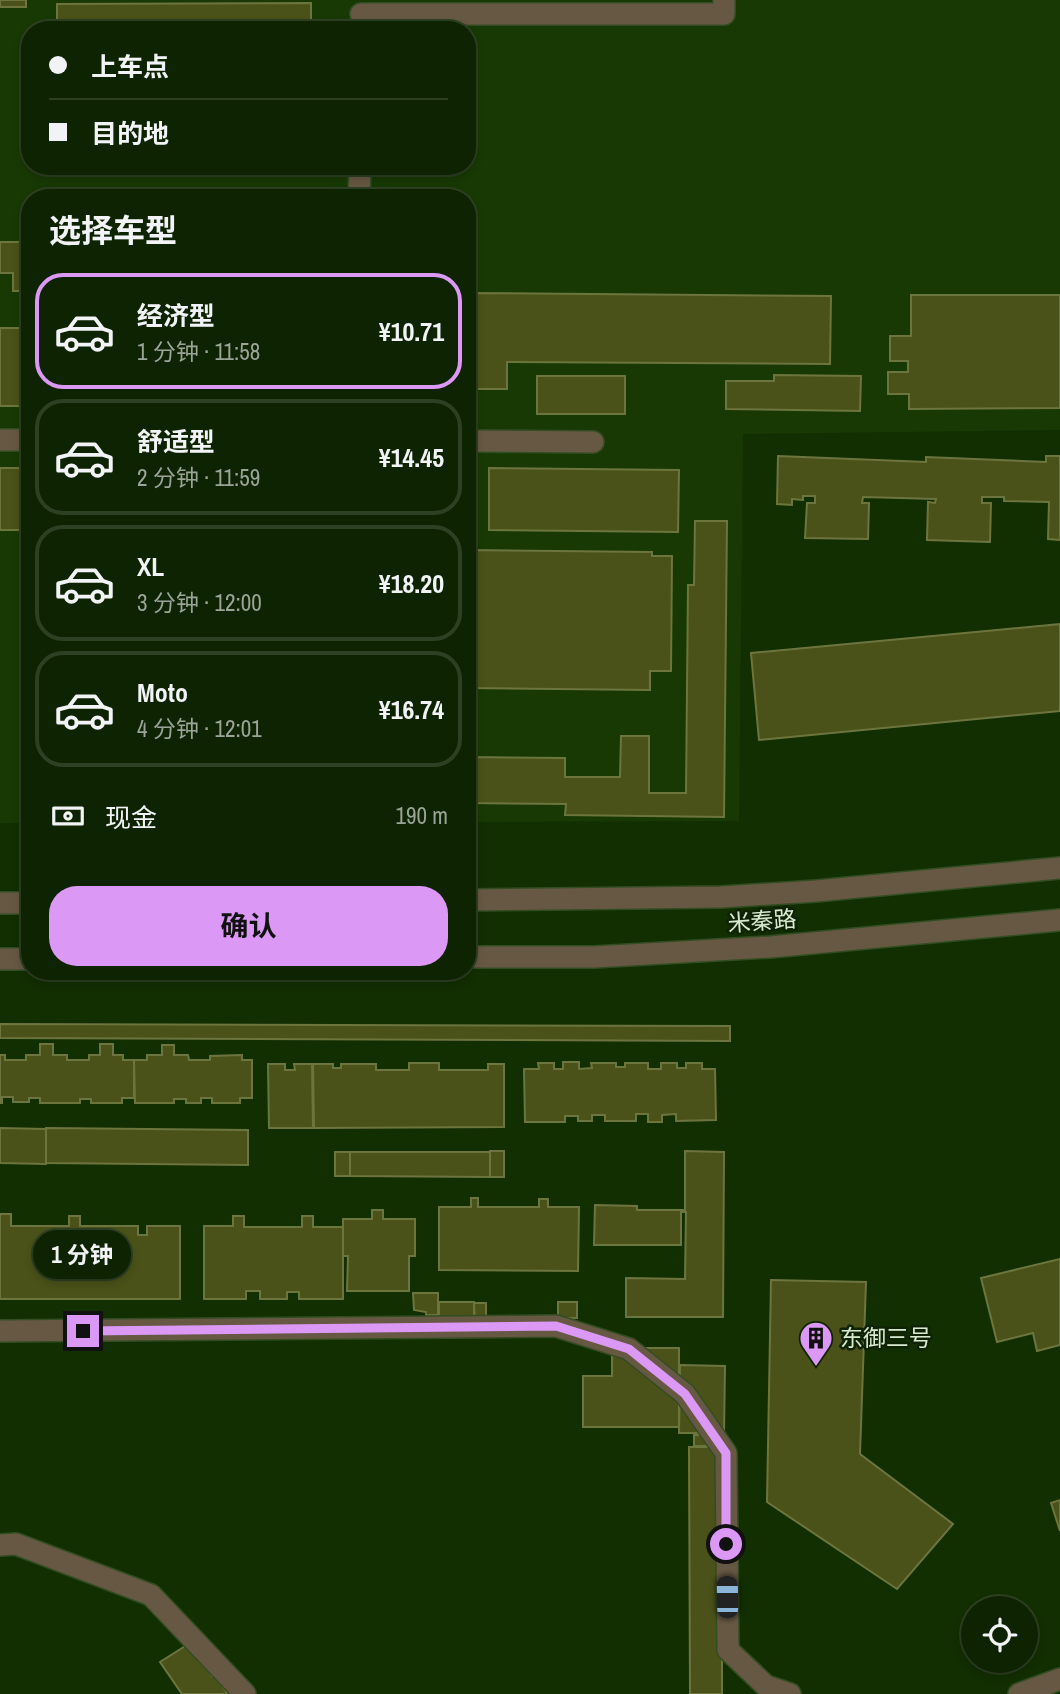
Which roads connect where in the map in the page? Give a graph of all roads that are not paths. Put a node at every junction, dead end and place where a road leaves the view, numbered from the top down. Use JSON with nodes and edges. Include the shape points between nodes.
{"nodes":[{"id":1,"x":724,"y":0,"type":"edge"},
{"id":2,"x":361,"y":15,"type":"edge"},
{"id":3,"x":0,"y":440,"type":"edge"},
{"id":4,"x":21,"y":440,"type":"edge"},
{"id":5,"x":476,"y":441,"type":"edge"},
{"id":6,"x":593,"y":442,"type":"dead end"},
{"id":7,"x":1060,"y":868,"type":"edge"},
{"id":8,"x":476,"y":900,"type":"edge"},
{"id":9,"x":0,"y":903,"type":"edge"},
{"id":10,"x":21,"y":903,"type":"edge"},
{"id":11,"x":1060,"y":920,"type":"edge"},
{"id":12,"x":476,"y":957,"type":"edge"},
{"id":13,"x":0,"y":959,"type":"edge"},
{"id":14,"x":21,"y":959,"type":"edge"},
{"id":15,"x":0,"y":1331,"type":"edge"},
{"id":16,"x":0,"y":1545,"type":"edge"},
{"id":17,"x":1059,"y":1679,"type":"edge"},
{"id":18,"x":245,"y":1694,"type":"edge"},
{"id":19,"x":790,"y":1694,"type":"edge"},
{"id":20,"x":1019,"y":1694,"type":"edge"}],
"edges":[{"from":1,"to":2,"type":"street","via":[[724,14]]},
{"from":3,"to":4,"type":"street"},
{"from":5,"to":6,"type":"street"},
{"from":7,"to":8,"type":"street","name":"米秦路","via":[[721,897]]},
{"from":9,"to":10,"type":"street"},
{"from":11,"to":12,"type":"street","name":"米秦路","via":[[770,947],[594,957]]},
{"from":13,"to":14,"type":"street"},
{"from":15,"to":19,"type":"street","via":[[556,1326],[629,1349],[685,1394],[726,1453],[728,1650],[766,1686]]},
{"from":16,"to":18,"type":"street","via":[[16,1544],[151,1595]]},
{"from":17,"to":20,"type":"street"}]}
